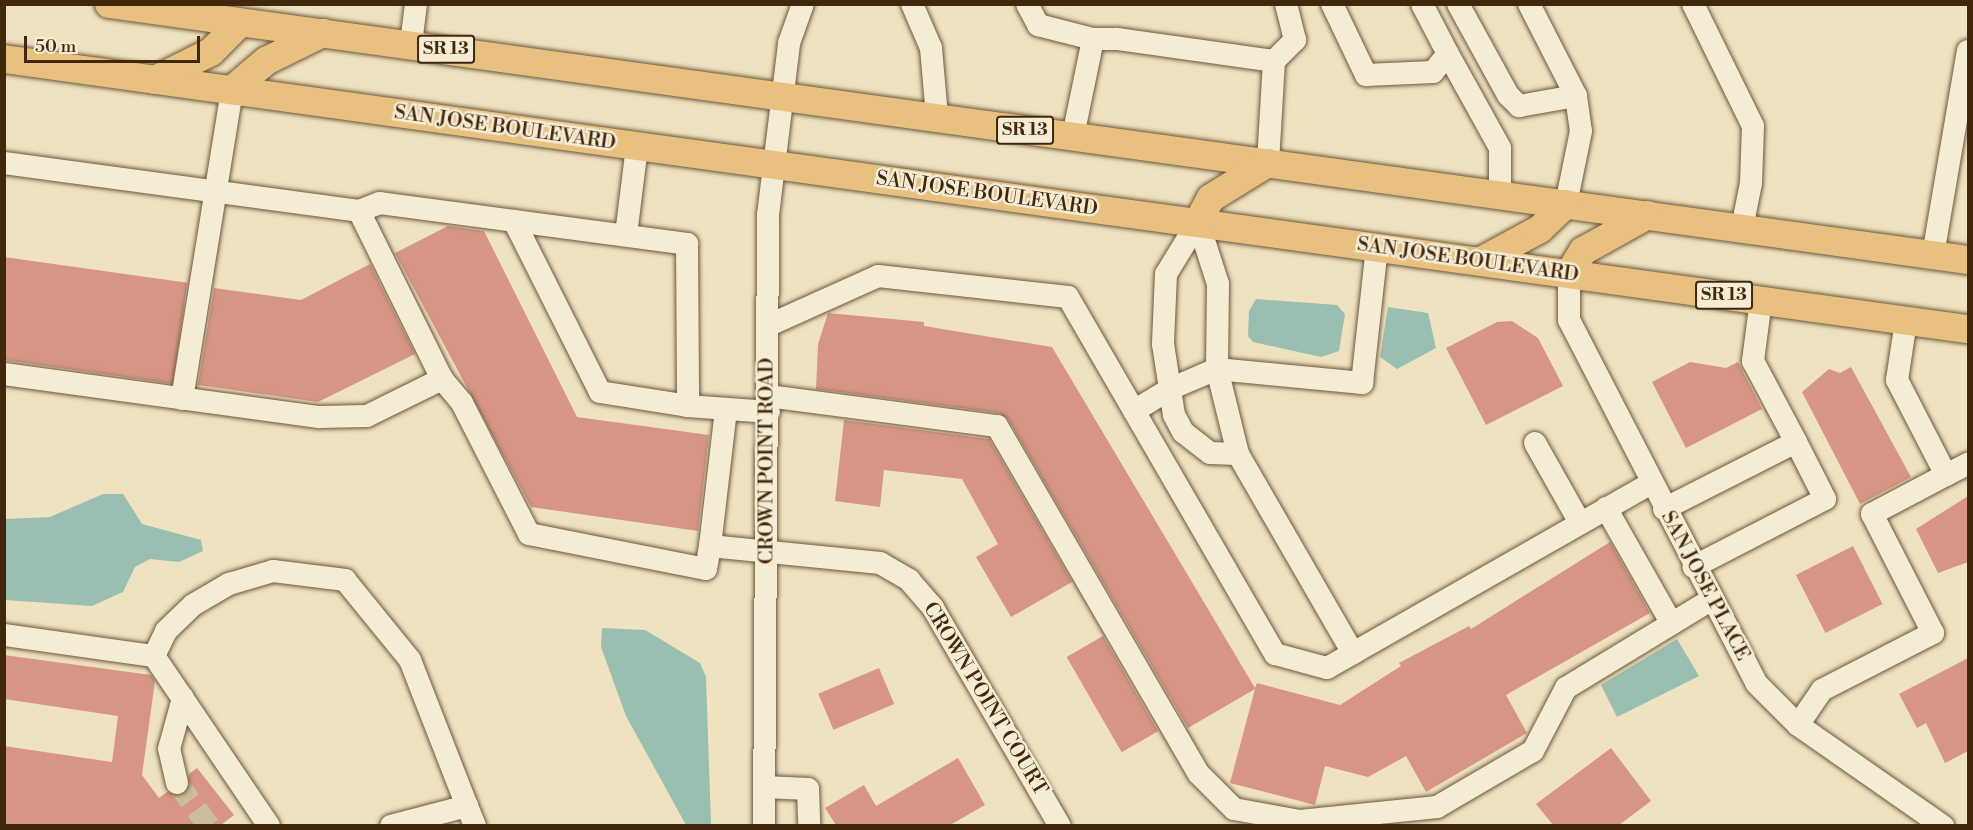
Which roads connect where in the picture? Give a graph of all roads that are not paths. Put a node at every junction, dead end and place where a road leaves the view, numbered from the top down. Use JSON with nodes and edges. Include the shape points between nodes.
{"nodes":[{"id":1,"x":416,"y":4,"type":"edge"},
{"id":2,"x":803,"y":4,"type":"edge"},
{"id":3,"x":912,"y":4,"type":"edge"},
{"id":4,"x":1027,"y":4,"type":"edge"},
{"id":5,"x":1286,"y":4,"type":"edge"},
{"id":6,"x":1332,"y":4,"type":"edge"},
{"id":7,"x":1422,"y":4,"type":"edge"},
{"id":8,"x":1458,"y":4,"type":"edge"},
{"id":9,"x":1529,"y":4,"type":"edge"},
{"id":10,"x":1694,"y":4,"type":"edge"},
{"id":11,"x":120,"y":5,"type":"edge"},
{"id":12,"x":244,"y":14,"type":"edge"},
{"id":13,"x":323,"y":33,"type":"junction"},
{"id":14,"x":1092,"y":39,"type":"junction"},
{"id":15,"x":411,"y":44,"type":"junction"},
{"id":16,"x":1968,"y":51,"type":"edge"},
{"id":17,"x":1448,"y":54,"type":"junction"},
{"id":18,"x":4,"y":59,"type":"edge"},
{"id":19,"x":1274,"y":61,"type":"junction"},
{"id":20,"x":155,"y":80,"type":"junction"},
{"id":21,"x":232,"y":90,"type":"junction"},
{"id":22,"x":1576,"y":96,"type":"junction"},
{"id":23,"x":782,"y":97,"type":"junction"},
{"id":24,"x":937,"y":117,"type":"junction"},
{"id":25,"x":1073,"y":136,"type":"junction"},
{"id":26,"x":637,"y":147,"type":"junction"},
{"id":27,"x":4,"y":163,"type":"edge"},
{"id":28,"x":1268,"y":163,"type":"junction"},
{"id":29,"x":774,"y":165,"type":"junction"},
{"id":30,"x":1958,"y":170,"type":"edge"},
{"id":31,"x":214,"y":193,"type":"junction"},
{"id":32,"x":1500,"y":195,"type":"junction"},
{"id":33,"x":1566,"y":204,"type":"junction"},
{"id":34,"x":359,"y":211,"type":"junction"},
{"id":35,"x":1648,"y":215,"type":"junction"},
{"id":36,"x":514,"y":221,"type":"junction"},
{"id":37,"x":1198,"y":222,"type":"junction"},
{"id":38,"x":1742,"y":228,"type":"junction"},
{"id":39,"x":626,"y":235,"type":"junction"},
{"id":40,"x":1377,"y":247,"type":"junction"},
{"id":41,"x":1933,"y":255,"type":"junction"},
{"id":42,"x":1968,"y":260,"type":"edge"},
{"id":43,"x":1480,"y":261,"type":"junction"},
{"id":44,"x":1569,"y":273,"type":"junction"},
{"id":45,"x":1761,"y":300,"type":"junction"},
{"id":46,"x":1905,"y":321,"type":"junction"},
{"id":47,"x":766,"y":326,"type":"junction"},
{"id":48,"x":1968,"y":329,"type":"edge"},
{"id":49,"x":1217,"y":369,"type":"junction"},
{"id":50,"x":4,"y":374,"type":"edge"},
{"id":51,"x":442,"y":379,"type":"junction"},
{"id":52,"x":1170,"y":388,"type":"junction"},
{"id":53,"x":182,"y":399,"type":"junction"},
{"id":54,"x":769,"y":404,"type":"junction"},
{"id":55,"x":688,"y":406,"type":"junction"},
{"id":56,"x":726,"y":409,"type":"junction"},
{"id":57,"x":1134,"y":411,"type":"junction"},
{"id":58,"x":1796,"y":442,"type":"junction"},
{"id":59,"x":1535,"y":443,"type":"dead end"},
{"id":60,"x":1238,"y":454,"type":"junction"},
{"id":61,"x":1968,"y":464,"type":"edge"},
{"id":62,"x":1946,"y":475,"type":"junction"},
{"id":63,"x":1651,"y":483,"type":"junction"},
{"id":64,"x":1606,"y":508,"type":"junction"},
{"id":65,"x":1664,"y":509,"type":"junction"},
{"id":66,"x":1580,"y":523,"type":"junction"},
{"id":67,"x":710,"y":546,"type":"junction"},
{"id":68,"x":766,"y":552,"type":"junction"},
{"id":69,"x":1693,"y":567,"type":"junction"},
{"id":70,"x":1711,"y":600,"type":"junction"},
{"id":71,"x":1672,"y":624,"type":"junction"},
{"id":72,"x":4,"y":635,"type":"edge"},
{"id":73,"x":1353,"y":653,"type":"junction"},
{"id":74,"x":154,"y":656,"type":"junction"},
{"id":75,"x":183,"y":698,"type":"junction"},
{"id":76,"x":1798,"y":725,"type":"junction"},
{"id":77,"x":177,"y":783,"type":"tunnel mouth"},
{"id":78,"x":764,"y":787,"type":"junction"},
{"id":79,"x":471,"y":816,"type":"edge"},
{"id":80,"x":269,"y":825,"type":"edge"},
{"id":81,"x":391,"y":825,"type":"edge"},
{"id":82,"x":764,"y":825,"type":"edge"},
{"id":83,"x":809,"y":825,"type":"edge"},
{"id":84,"x":1060,"y":825,"type":"edge"},
{"id":85,"x":1943,"y":825,"type":"edge"}],
"edges":[{"from":1,"to":15,"type":"street"},
{"from":2,"to":23,"type":"street","name":"CROWN POINT ROAD","via":[[789,43]]},
{"from":3,"to":24,"type":"street","via":[[931,48]]},
{"from":4,"to":14,"type":"street","via":[[1038,25]]},
{"from":5,"to":19,"type":"street","via":[[1294,40]]},
{"from":6,"to":17,"type":"street","via":[[1366,75],[1433,72]]},
{"from":7,"to":17,"type":"street"},
{"from":8,"to":22,"type":"street","via":[[1508,95],[1519,106]]},
{"from":9,"to":22,"type":"street"},
{"from":10,"to":38,"type":"street","via":[[1753,126],[1751,183]]},
{"from":11,"to":12,"type":"main road","number":"SR 13"},
{"from":12,"to":13,"type":"main road","number":"SR 13"},
{"from":12,"to":20,"type":"main road","via":[[211,52]]},
{"from":13,"to":15,"type":"main road","number":"SR 13"},
{"from":13,"to":21,"type":"main road","via":[[266,61]]},
{"from":14,"to":19,"type":"street"},
{"from":14,"to":25,"type":"street"},
{"from":15,"to":23,"type":"main road","number":"SR 13"},
{"from":16,"to":30,"type":"street"},
{"from":17,"to":32,"type":"street","via":[[1500,148]]},
{"from":18,"to":20,"type":"main road","name":"SAN JOSE BOULEVARD","number":"SR 13"},
{"from":19,"to":28,"type":"street"},
{"from":20,"to":21,"type":"main road","name":"SAN JOSE BOULEVARD","number":"SR 13"},
{"from":21,"to":26,"type":"main road","name":"SAN JOSE BOULEVARD","number":"SR 13"},
{"from":21,"to":31,"type":"street"},
{"from":22,"to":33,"type":"street","via":[[1581,132]]},
{"from":23,"to":24,"type":"main road","number":"SR 13"},
{"from":23,"to":29,"type":"street","name":"CROWN POINT ROAD"},
{"from":24,"to":25,"type":"main road","number":"SR 13"},
{"from":25,"to":28,"type":"main road","number":"SR 13"},
{"from":26,"to":29,"type":"main road","name":"SAN JOSE BOULEVARD","number":"SR 13"},
{"from":26,"to":39,"type":"street"},
{"from":27,"to":31,"type":"street"},
{"from":28,"to":32,"type":"main road","number":"SR 13"},
{"from":28,"to":37,"type":"main road","via":[[1211,198]]},
{"from":29,"to":37,"type":"main road","name":"SAN JOSE BOULEVARD","number":"SR 13"},
{"from":29,"to":47,"type":"street","name":"CROWN POINT ROAD"},
{"from":30,"to":41,"type":"street"},
{"from":31,"to":34,"type":"street"},
{"from":31,"to":53,"type":"street"},
{"from":32,"to":33,"type":"main road","number":"SR 13"},
{"from":33,"to":35,"type":"main road","number":"SR 13"},
{"from":33,"to":43,"type":"main road","via":[[1540,229]]},
{"from":34,"to":36,"type":"street","via":[[380,203]]},
{"from":34,"to":51,"type":"street"},
{"from":35,"to":38,"type":"main road","number":"SR 13"},
{"from":35,"to":44,"type":"main road","via":[[1583,251]]},
{"from":36,"to":39,"type":"street"},
{"from":36,"to":55,"type":"street","via":[[600,392]]},
{"from":37,"to":40,"type":"main road","name":"SAN JOSE BOULEVARD","number":"SR 13"},
{"from":37,"to":49,"type":"street","via":[[1218,284]]},
{"from":37,"to":52,"type":"street","via":[[1166,274],[1163,344]]},
{"from":38,"to":41,"type":"main road","number":"SR 13"},
{"from":39,"to":55,"type":"street","via":[[687,244]]},
{"from":40,"to":43,"type":"main road","name":"SAN JOSE BOULEVARD","number":"SR 13"},
{"from":40,"to":49,"type":"street","via":[[1362,383]]},
{"from":41,"to":42,"type":"main road","number":"SR 13"},
{"from":43,"to":44,"type":"main road","name":"SAN JOSE BOULEVARD","number":"SR 13"},
{"from":44,"to":45,"type":"main road","name":"SAN JOSE BOULEVARD","number":"SR 13"},
{"from":44,"to":63,"type":"street","name":"SAN JOSE PLACE","via":[[1569,320]]},
{"from":45,"to":46,"type":"main road","name":"SAN JOSE BOULEVARD","number":"SR 13"},
{"from":45,"to":58,"type":"street","via":[[1753,361]]},
{"from":46,"to":48,"type":"main road","name":"SAN JOSE BOULEVARD","number":"SR 13"},
{"from":46,"to":62,"type":"street","via":[[1897,380]]},
{"from":47,"to":54,"type":"street","name":"CROWN POINT ROAD"},
{"from":47,"to":57,"type":"street","via":[[878,276],[1068,297]]},
{"from":49,"to":52,"type":"street"},
{"from":49,"to":60,"type":"street"},
{"from":50,"to":53,"type":"street"},
{"from":51,"to":53,"type":"street","via":[[368,416],[319,417]]},
{"from":51,"to":67,"type":"street","via":[[462,403],[529,534],[706,569]]},
{"from":52,"to":57,"type":"street"},
{"from":52,"to":60,"type":"street","via":[[1173,415],[1183,432],[1210,453]]},
{"from":54,"to":56,"type":"street"},
{"from":54,"to":68,"type":"street","name":"CROWN POINT ROAD"},
{"from":54,"to":71,"type":"street","via":[[997,426],[1199,774],[1234,809],[1300,821],[1437,807],[1533,751],[1566,688]]},
{"from":55,"to":56,"type":"street"},
{"from":56,"to":67,"type":"street"},
{"from":57,"to":73,"type":"street","via":[[1275,654],[1327,668]]},
{"from":58,"to":65,"type":"street"},
{"from":58,"to":69,"type":"street","via":[[1825,499]]},
{"from":59,"to":66,"type":"street"},
{"from":60,"to":73,"type":"street"},
{"from":61,"to":62,"type":"street"},
{"from":62,"to":76,"type":"street","via":[[1872,514],[1933,633],[1822,690]]},
{"from":63,"to":64,"type":"street"},
{"from":63,"to":65,"type":"street","name":"SAN JOSE PLACE"},
{"from":64,"to":66,"type":"street"},
{"from":64,"to":71,"type":"street"},
{"from":65,"to":69,"type":"street","name":"SAN JOSE PLACE"},
{"from":66,"to":73,"type":"street"},
{"from":67,"to":68,"type":"street","name":"CROWN POINT COURT"},
{"from":68,"to":78,"type":"street","name":"CROWN POINT ROAD"},
{"from":68,"to":84,"type":"street","name":"CROWN POINT COURT","via":[[880,563],[909,580],[933,608]]},
{"from":69,"to":70,"type":"street","name":"SAN JOSE PLACE"},
{"from":70,"to":71,"type":"street"},
{"from":70,"to":76,"type":"street","name":"SAN JOSE PLACE","via":[[1756,683]]},
{"from":72,"to":74,"type":"street"},
{"from":74,"to":75,"type":"street"},
{"from":74,"to":79,"type":"street","via":[[166,631],[193,605],[229,584],[273,571],[345,580],[410,660]]},
{"from":75,"to":77,"type":"street","via":[[169,749]]},
{"from":75,"to":80,"type":"street"},
{"from":76,"to":85,"type":"street","name":"SAN JOSE PLACE"},
{"from":78,"to":82,"type":"street","name":"CROWN POINT ROAD"},
{"from":78,"to":83,"type":"street","via":[[808,789]]},
{"from":79,"to":81,"type":"street"}]}
